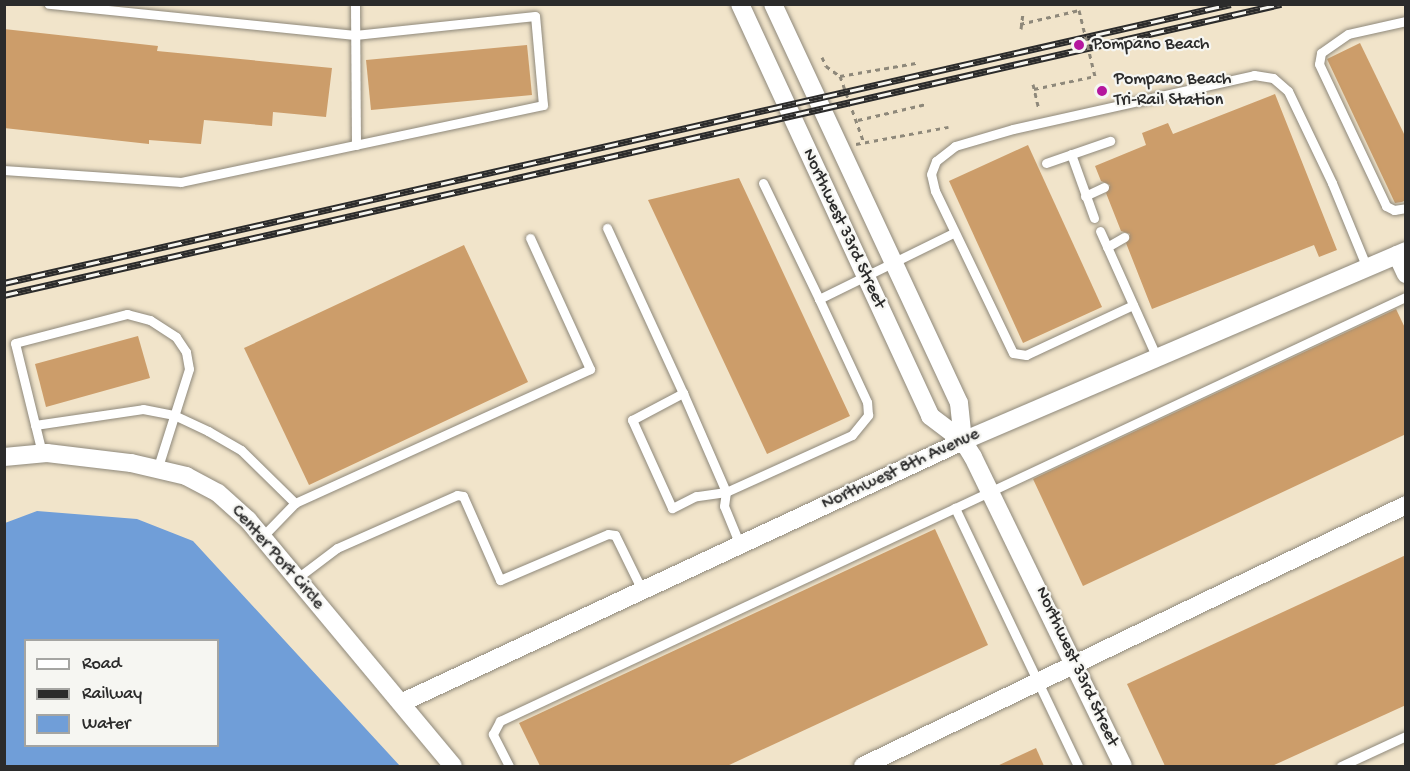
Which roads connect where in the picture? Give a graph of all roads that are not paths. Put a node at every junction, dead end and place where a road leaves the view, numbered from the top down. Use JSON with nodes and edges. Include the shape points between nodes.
{"nodes":[{"id":1,"x":49,"y":4,"type":"edge"},
{"id":2,"x":355,"y":4,"type":"edge"},
{"id":3,"x":740,"y":4,"type":"edge"},
{"id":4,"x":773,"y":4,"type":"edge"},
{"id":5,"x":1406,"y":21,"type":"edge"},
{"id":6,"x":355,"y":35,"type":"junction"},
{"id":7,"x":1110,"y":141,"type":"dead end"},
{"id":8,"x":356,"y":145,"type":"junction"},
{"id":9,"x":1071,"y":154,"type":"junction"},
{"id":10,"x":1046,"y":163,"type":"dead end"},
{"id":11,"x":4,"y":170,"type":"edge"},
{"id":12,"x":763,"y":183,"type":"dead end"},
{"id":13,"x":1104,"y":187,"type":"dead end"},
{"id":14,"x":1085,"y":196,"type":"junction"},
{"id":15,"x":1406,"y":208,"type":"edge"},
{"id":16,"x":1094,"y":218,"type":"dead end"},
{"id":17,"x":607,"y":228,"type":"dead end"},
{"id":18,"x":1100,"y":231,"type":"dead end"},
{"id":19,"x":953,"y":233,"type":"junction"},
{"id":20,"x":530,"y":237,"type":"dead end"},
{"id":21,"x":1124,"y":237,"type":"dead end"},
{"id":22,"x":1107,"y":247,"type":"junction"},
{"id":23,"x":1401,"y":253,"type":"edge"},
{"id":24,"x":893,"y":263,"type":"junction"},
{"id":25,"x":1367,"y":268,"type":"junction"},
{"id":26,"x":1406,"y":274,"type":"edge"},
{"id":27,"x":865,"y":277,"type":"junction"},
{"id":28,"x":1406,"y":297,"type":"edge"},
{"id":29,"x":819,"y":299,"type":"junction"},
{"id":30,"x":1133,"y":306,"type":"junction"},
{"id":31,"x":1157,"y":358,"type":"junction"},
{"id":32,"x":683,"y":393,"type":"junction"},
{"id":33,"x":174,"y":415,"type":"junction"},
{"id":34,"x":35,"y":425,"type":"junction"},
{"id":35,"x":963,"y":441,"type":"junction"},
{"id":36,"x":42,"y":453,"type":"junction"},
{"id":37,"x":4,"y":458,"type":"edge"},
{"id":38,"x":157,"y":470,"type":"junction"},
{"id":39,"x":990,"y":489,"type":"junction"},
{"id":40,"x":726,"y":492,"type":"junction"},
{"id":41,"x":296,"y":503,"type":"junction"},
{"id":42,"x":1406,"y":505,"type":"edge"},
{"id":43,"x":955,"y":508,"type":"junction"},
{"id":44,"x":262,"y":537,"type":"junction"},
{"id":45,"x":740,"y":545,"type":"junction"},
{"id":46,"x":297,"y":579,"type":"junction"},
{"id":47,"x":642,"y":590,"type":"junction"},
{"id":48,"x":1076,"y":663,"type":"junction"},
{"id":49,"x":1039,"y":682,"type":"junction"},
{"id":50,"x":403,"y":702,"type":"junction"},
{"id":51,"x":1406,"y":736,"type":"edge"},
{"id":52,"x":453,"y":766,"type":"edge"},
{"id":53,"x":509,"y":766,"type":"edge"},
{"id":54,"x":863,"y":766,"type":"edge"},
{"id":55,"x":1078,"y":766,"type":"edge"},
{"id":56,"x":1123,"y":766,"type":"edge"},
{"id":57,"x":1341,"y":766,"type":"edge"}],
"edges":[{"from":1,"to":6,"type":"lane"},
{"from":2,"to":6,"type":"lane"},
{"from":3,"to":27,"type":"street","name":"Northwest 33rd Street"},
{"from":4,"to":24,"type":"street","name":"Northwest 33rd Street"},
{"from":5,"to":15,"type":"lane","via":[[1348,34],[1321,53],[1319,63],[1386,206],[1394,210]]},
{"from":6,"to":8,"type":"lane"},
{"from":6,"to":8,"type":"lane","via":[[535,15],[543,105]]},
{"from":7,"to":9,"type":"lane"},
{"from":8,"to":11,"type":"lane","via":[[181,182]]},
{"from":9,"to":10,"type":"lane"},
{"from":9,"to":14,"type":"lane"},
{"from":12,"to":29,"type":"lane"},
{"from":13,"to":14,"type":"lane"},
{"from":14,"to":16,"type":"lane"},
{"from":17,"to":32,"type":"lane"},
{"from":18,"to":22,"type":"lane"},
{"from":19,"to":24,"type":"lane"},
{"from":19,"to":25,"type":"lane","via":[[931,174],[936,161],[955,146],[1254,75],[1273,78],[1288,91]]},
{"from":19,"to":30,"type":"lane","via":[[1013,353],[1026,355]]},
{"from":20,"to":41,"type":"lane","via":[[590,369]]},
{"from":21,"to":22,"type":"lane"},
{"from":22,"to":30,"type":"lane"},
{"from":23,"to":25,"type":"street","name":"Northwest 8th Avenue"},
{"from":23,"to":26,"type":"street"},
{"from":24,"to":27,"type":"lane"},
{"from":24,"to":35,"type":"street","name":"Northwest 33rd Street","via":[[958,403]]},
{"from":25,"to":31,"type":"street","name":"Northwest 8th Avenue"},
{"from":27,"to":29,"type":"lane"},
{"from":27,"to":35,"type":"street","name":"Northwest 33rd Street","via":[[930,416]]},
{"from":28,"to":39,"type":"lane"},
{"from":29,"to":40,"type":"lane","via":[[867,402],[864,424],[852,435]]},
{"from":30,"to":31,"type":"lane"},
{"from":31,"to":35,"type":"street","name":"Northwest 8th Avenue"},
{"from":32,"to":40,"type":"lane"},
{"from":32,"to":40,"type":"lane","via":[[632,420],[672,508],[696,496]]},
{"from":33,"to":34,"type":"lane","via":[[143,409]]},
{"from":33,"to":34,"type":"lane","via":[[189,369],[186,352],[176,337],[150,320],[127,314],[15,343]]},
{"from":33,"to":38,"type":"lane"},
{"from":33,"to":41,"type":"lane","via":[[242,450]]},
{"from":34,"to":36,"type":"lane"},
{"from":35,"to":39,"type":"street","name":"Northwest 33rd Street"},
{"from":35,"to":45,"type":"street","name":"Northwest 8th Avenue"},
{"from":36,"to":37,"type":"street","name":"Center Port Circle"},
{"from":36,"to":38,"type":"street","name":"Center Port Circle"},
{"from":38,"to":44,"type":"street","name":"Center Port Circle","via":[[186,476],[218,493]]},
{"from":39,"to":43,"type":"lane"},
{"from":39,"to":48,"type":"street","name":"Northwest 33rd Street"},
{"from":40,"to":45,"type":"lane","via":[[724,506]]},
{"from":41,"to":44,"type":"lane"},
{"from":42,"to":48,"type":"street"},
{"from":43,"to":49,"type":"lane"},
{"from":43,"to":53,"type":"lane","via":[[500,722],[494,734]]},
{"from":44,"to":46,"type":"street","name":"Center Port Circle"},
{"from":45,"to":47,"type":"street","name":"Northwest 8th Avenue"},
{"from":46,"to":47,"type":"lane","via":[[337,548],[457,495],[463,496],[500,580],[608,534],[615,535]]},
{"from":46,"to":50,"type":"street","name":"Center Port Circle"},
{"from":47,"to":50,"type":"street","name":"Northwest 8th Avenue"},
{"from":48,"to":49,"type":"street"},
{"from":48,"to":56,"type":"street","name":"Northwest 33rd Street"},
{"from":49,"to":54,"type":"street"},
{"from":49,"to":55,"type":"lane"},
{"from":50,"to":52,"type":"street","name":"Center Port Circle"},
{"from":51,"to":57,"type":"lane"}]}
